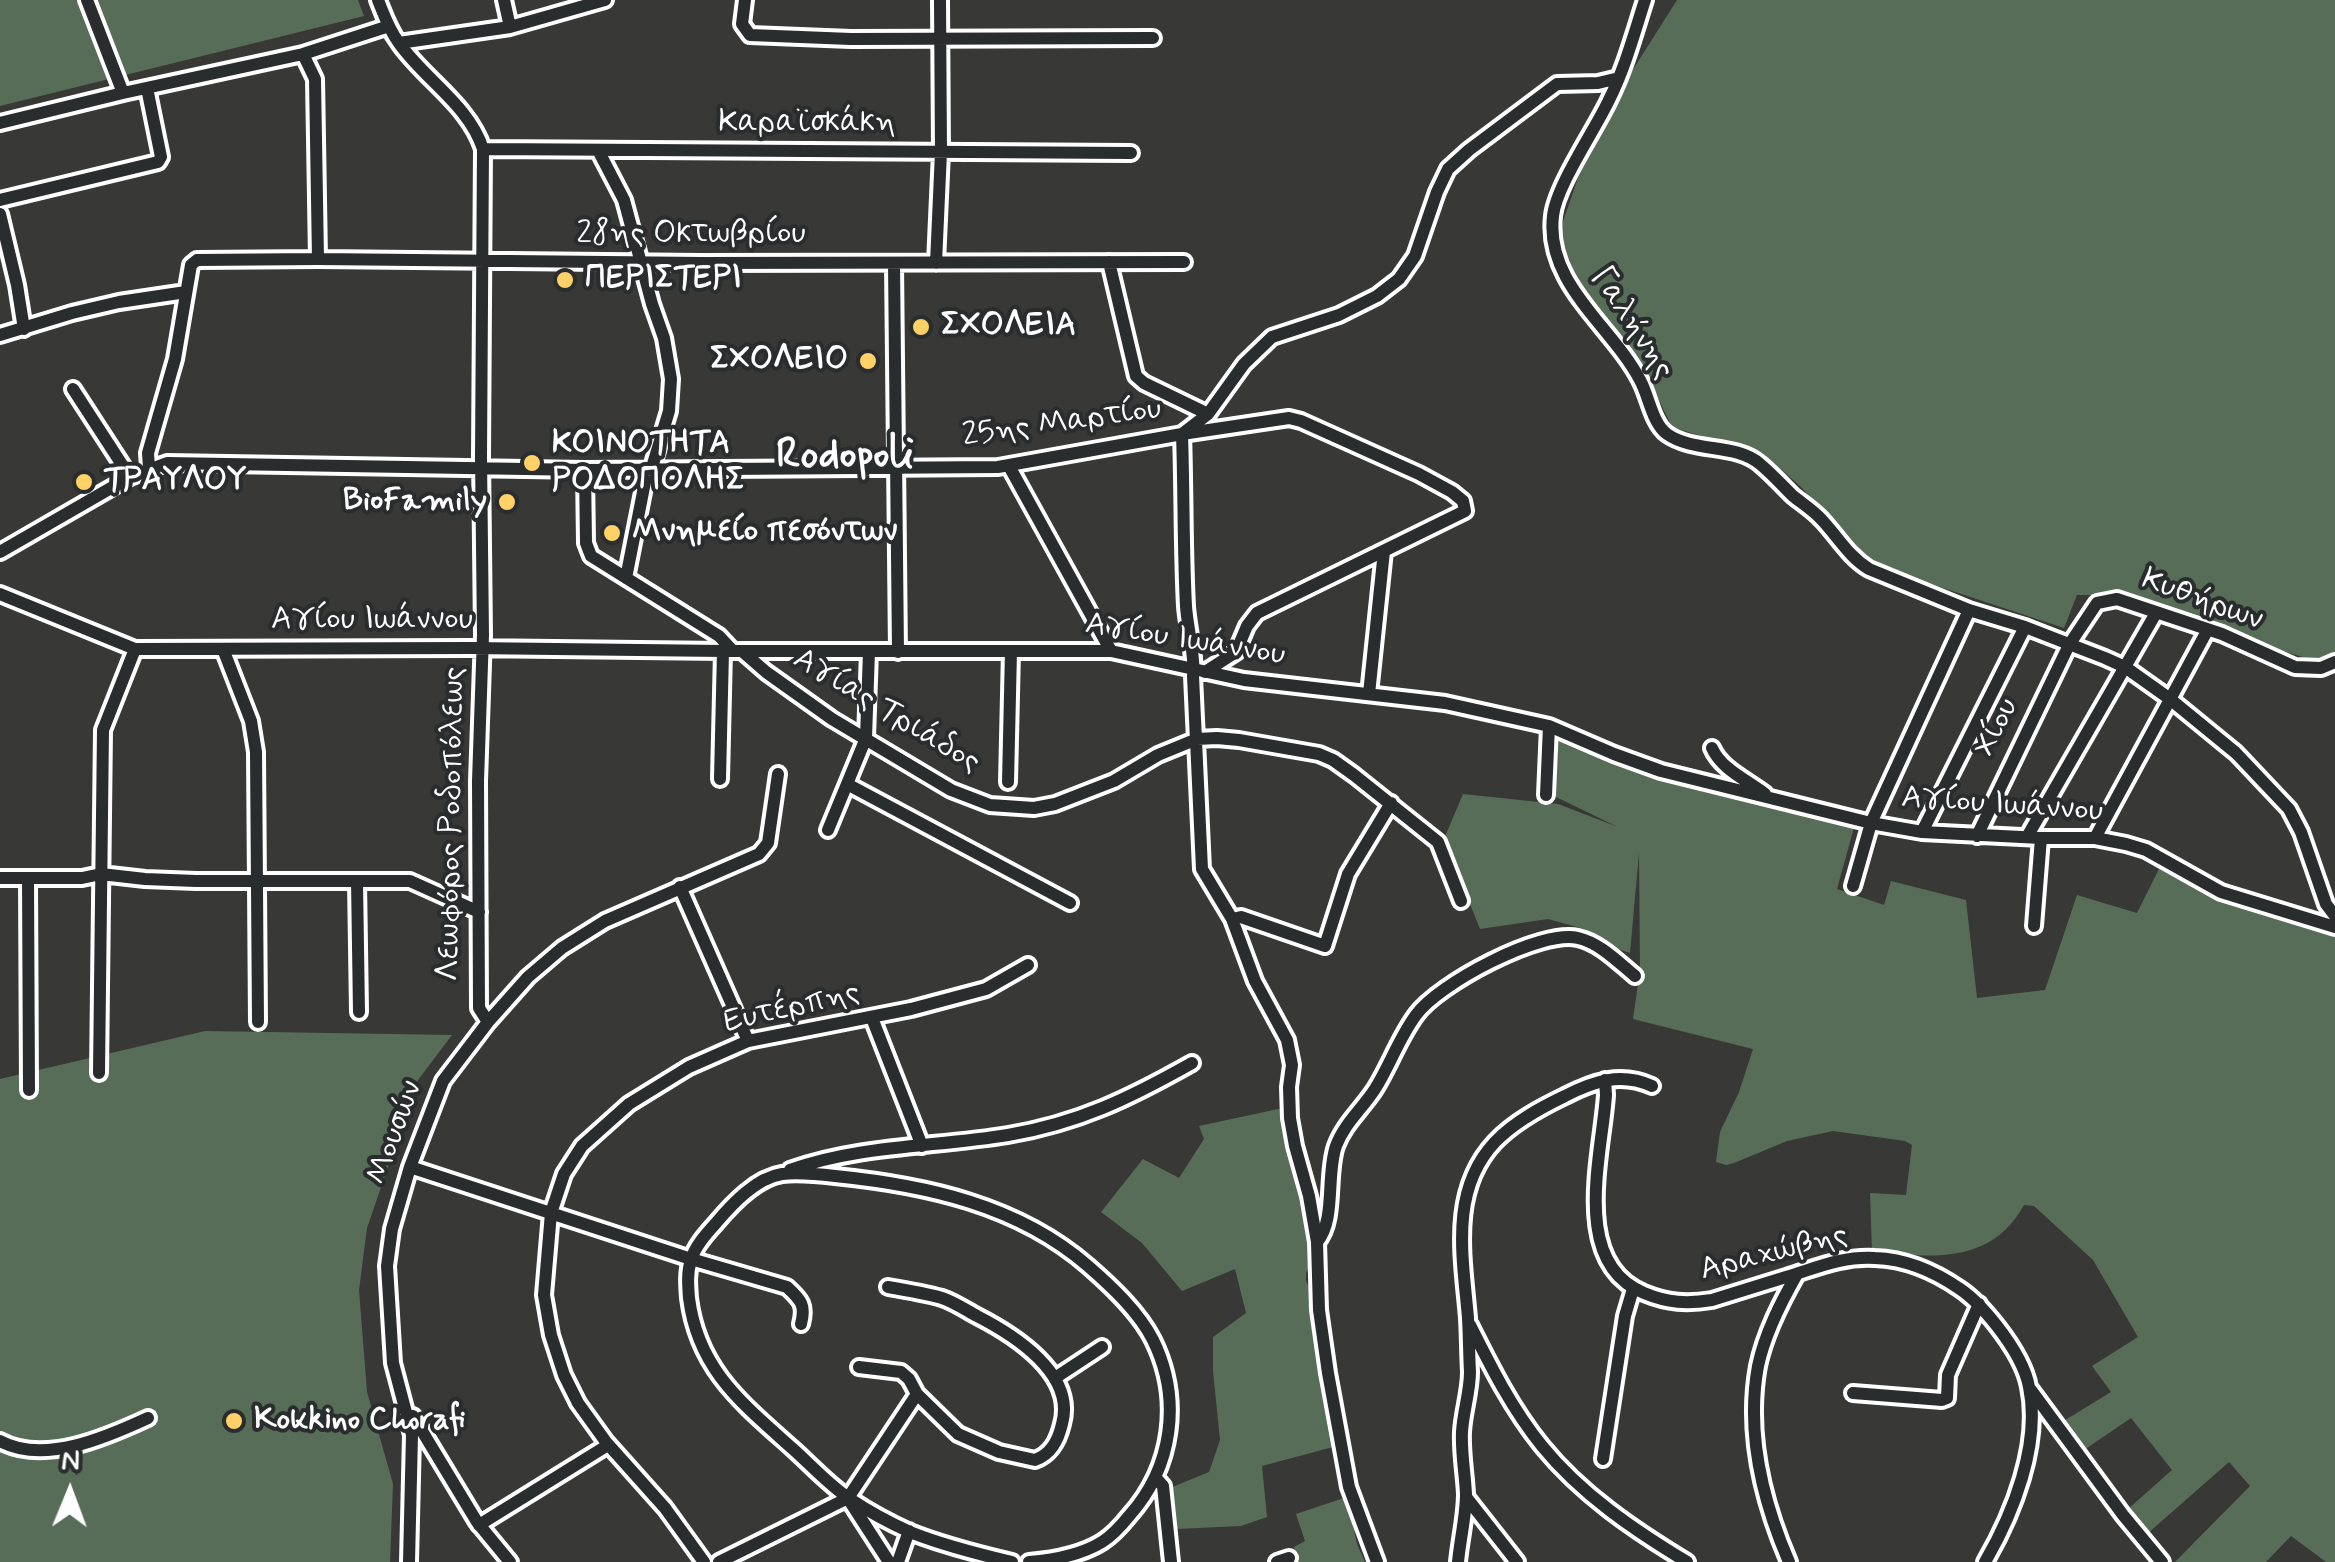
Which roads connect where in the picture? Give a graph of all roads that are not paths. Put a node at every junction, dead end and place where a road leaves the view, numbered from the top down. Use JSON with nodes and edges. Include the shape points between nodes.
{"nodes":[{"id":1,"x":87,"y":0,"type":"edge"},
{"id":2,"x":378,"y":0,"type":"edge"},
{"id":3,"x":504,"y":0,"type":"edge"},
{"id":4,"x":605,"y":0,"type":"edge"},
{"id":5,"x":745,"y":0,"type":"edge"},
{"id":6,"x":940,"y":0,"type":"edge"},
{"id":7,"x":1645,"y":0,"type":"edge"},
{"id":8,"x":388,"y":26,"type":"junction"},
{"id":9,"x":510,"y":27,"type":"junction"},
{"id":10,"x":1152,"y":38,"type":"dead end"},
{"id":11,"x":940,"y":39,"type":"junction"},
{"id":12,"x":399,"y":43,"type":"junction"},
{"id":13,"x":303,"y":54,"type":"junction"},
{"id":14,"x":1619,"y":78,"type":"junction"},
{"id":15,"x":147,"y":88,"type":"junction"},
{"id":16,"x":123,"y":93,"type":"junction"},
{"id":17,"x":0,"y":123,"type":"edge"},
{"id":18,"x":483,"y":148,"type":"junction"},
{"id":19,"x":598,"y":150,"type":"junction"},
{"id":20,"x":941,"y":152,"type":"junction"},
{"id":21,"x":1131,"y":152,"type":"dead end"},
{"id":22,"x":0,"y":200,"type":"edge"},
{"id":23,"x":0,"y":214,"type":"edge"},
{"id":24,"x":318,"y":259,"type":"junction"},
{"id":25,"x":482,"y":260,"type":"junction"},
{"id":26,"x":1110,"y":262,"type":"junction"},
{"id":27,"x":1184,"y":262,"type":"dead end"},
{"id":28,"x":640,"y":263,"type":"junction"},
{"id":29,"x":894,"y":263,"type":"junction"},
{"id":30,"x":936,"y":263,"type":"junction"},
{"id":31,"x":186,"y":292,"type":"junction"},
{"id":32,"x":24,"y":329,"type":"junction"},
{"id":33,"x":0,"y":335,"type":"edge"},
{"id":34,"x":73,"y":389,"type":"dead end"},
{"id":35,"x":1208,"y":414,"type":"junction"},
{"id":36,"x":1182,"y":434,"type":"junction"},
{"id":37,"x":1009,"y":466,"type":"junction"},
{"id":38,"x":149,"y":468,"type":"junction"},
{"id":39,"x":481,"y":469,"type":"junction"},
{"id":40,"x":897,"y":469,"type":"junction"},
{"id":41,"x":584,"y":470,"type":"junction"},
{"id":42,"x":648,"y":470,"type":"junction"},
{"id":43,"x":130,"y":476,"type":"junction"},
{"id":44,"x":1384,"y":551,"type":"junction"},
{"id":45,"x":0,"y":552,"type":"edge"},
{"id":46,"x":626,"y":578,"type":"junction"},
{"id":47,"x":0,"y":594,"type":"edge"},
{"id":48,"x":1969,"y":610,"type":"junction"},
{"id":49,"x":2156,"y":613,"type":"junction"},
{"id":50,"x":2025,"y":627,"type":"junction"},
{"id":51,"x":2207,"y":630,"type":"junction"},
{"id":52,"x":2069,"y":645,"type":"junction"},
{"id":53,"x":483,"y":648,"type":"junction"},
{"id":54,"x":135,"y":649,"type":"junction"},
{"id":55,"x":223,"y":649,"type":"junction"},
{"id":56,"x":733,"y":651,"type":"junction"},
{"id":57,"x":869,"y":651,"type":"junction"},
{"id":58,"x":1011,"y":651,"type":"junction"},
{"id":59,"x":1112,"y":651,"type":"junction"},
{"id":60,"x":898,"y":652,"type":"junction"},
{"id":61,"x":2335,"y":662,"type":"edge"},
{"id":62,"x":2125,"y":667,"type":"junction"},
{"id":63,"x":1200,"y":671,"type":"junction"},
{"id":64,"x":1369,"y":694,"type":"junction"},
{"id":65,"x":2170,"y":699,"type":"junction"},
{"id":66,"x":1549,"y":726,"type":"junction"},
{"id":67,"x":866,"y":738,"type":"junction"},
{"id":68,"x":1197,"y":740,"type":"junction"},
{"id":69,"x":1712,"y":748,"type":"dead end"},
{"id":70,"x":778,"y":774,"type":"dead end"},
{"id":71,"x":720,"y":779,"type":"dead end"},
{"id":72,"x":1008,"y":782,"type":"dead end"},
{"id":73,"x":847,"y":784,"type":"junction"},
{"id":74,"x":1546,"y":796,"type":"dead end"},
{"id":75,"x":1767,"y":796,"type":"junction"},
{"id":76,"x":1392,"y":803,"type":"junction"},
{"id":77,"x":1871,"y":823,"type":"junction"},
{"id":78,"x":828,"y":830,"type":"dead end"},
{"id":79,"x":1922,"y":832,"type":"junction"},
{"id":80,"x":1977,"y":836,"type":"junction"},
{"id":81,"x":2034,"y":838,"type":"junction"},
{"id":82,"x":2095,"y":838,"type":"junction"},
{"id":83,"x":101,"y":874,"type":"junction"},
{"id":84,"x":0,"y":878,"type":"edge"},
{"id":85,"x":28,"y":878,"type":"junction"},
{"id":86,"x":256,"y":880,"type":"junction"},
{"id":87,"x":357,"y":882,"type":"junction"},
{"id":88,"x":1852,"y":886,"type":"dead end"},
{"id":89,"x":680,"y":887,"type":"junction"},
{"id":90,"x":1462,"y":901,"type":"dead end"},
{"id":91,"x":1070,"y":902,"type":"dead end"},
{"id":92,"x":479,"y":912,"type":"junction"},
{"id":93,"x":2335,"y":916,"type":"edge"},
{"id":94,"x":1232,"y":919,"type":"junction"},
{"id":95,"x":2034,"y":926,"type":"dead end"},
{"id":96,"x":2335,"y":927,"type":"edge"},
{"id":97,"x":1028,"y":966,"type":"dead end"},
{"id":98,"x":1635,"y":976,"type":"dead end"},
{"id":99,"x":359,"y":1012,"type":"dead end"},
{"id":100,"x":872,"y":1018,"type":"junction"},
{"id":101,"x":258,"y":1022,"type":"dead end"},
{"id":102,"x":488,"y":1022,"type":"junction"},
{"id":103,"x":748,"y":1041,"type":"junction"},
{"id":104,"x":1192,"y":1063,"type":"dead end"},
{"id":105,"x":99,"y":1073,"type":"dead end"},
{"id":106,"x":1605,"y":1080,"type":"junction"},
{"id":107,"x":1652,"y":1086,"type":"dead end"},
{"id":108,"x":29,"y":1090,"type":"dead end"},
{"id":109,"x":922,"y":1146,"type":"junction"},
{"id":110,"x":410,"y":1167,"type":"junction"},
{"id":111,"x":779,"y":1174,"type":"junction"},
{"id":112,"x":551,"y":1213,"type":"junction"},
{"id":113,"x":1318,"y":1242,"type":"junction"},
{"id":114,"x":691,"y":1259,"type":"junction"},
{"id":115,"x":1797,"y":1274,"type":"junction"},
{"id":116,"x":888,"y":1287,"type":"dead end"},
{"id":117,"x":1634,"y":1289,"type":"junction"},
{"id":118,"x":1979,"y":1304,"type":"junction"},
{"id":119,"x":1468,"y":1321,"type":"junction"},
{"id":120,"x":801,"y":1324,"type":"dead end"},
{"id":121,"x":1102,"y":1346,"type":"dead end"},
{"id":122,"x":859,"y":1367,"type":"dead end"},
{"id":123,"x":1055,"y":1378,"type":"junction"},
{"id":124,"x":2030,"y":1388,"type":"junction"},
{"id":125,"x":1853,"y":1393,"type":"dead end"},
{"id":126,"x":917,"y":1394,"type":"junction"},
{"id":127,"x":148,"y":1418,"type":"dead end"},
{"id":128,"x":418,"y":1434,"type":"junction"},
{"id":129,"x":0,"y":1442,"type":"edge"},
{"id":130,"x":608,"y":1444,"type":"junction"},
{"id":131,"x":1603,"y":1458,"type":"dead end"},
{"id":132,"x":1156,"y":1478,"type":"junction"},
{"id":133,"x":1466,"y":1497,"type":"junction"},
{"id":134,"x":848,"y":1498,"type":"junction"},
{"id":135,"x":479,"y":1525,"type":"junction"},
{"id":136,"x":910,"y":1531,"type":"junction"},
{"id":137,"x":409,"y":1562,"type":"edge"},
{"id":138,"x":510,"y":1562,"type":"edge"},
{"id":139,"x":704,"y":1562,"type":"edge"},
{"id":140,"x":719,"y":1562,"type":"edge"},
{"id":141,"x":889,"y":1562,"type":"edge"},
{"id":142,"x":898,"y":1562,"type":"edge"},
{"id":143,"x":1012,"y":1562,"type":"edge"},
{"id":144,"x":1029,"y":1562,"type":"edge"},
{"id":145,"x":1171,"y":1562,"type":"edge"},
{"id":146,"x":1377,"y":1562,"type":"edge"},
{"id":147,"x":1458,"y":1562,"type":"edge"},
{"id":148,"x":1517,"y":1562,"type":"edge"},
{"id":149,"x":1687,"y":1562,"type":"edge"},
{"id":150,"x":1790,"y":1562,"type":"edge"},
{"id":151,"x":1986,"y":1562,"type":"edge"},
{"id":152,"x":2162,"y":1562,"type":"edge"}],
"edges":[{"from":1,"to":16,"type":"street"},
{"from":2,"to":8,"type":"street"},
{"from":3,"to":9,"type":"street"},
{"from":4,"to":9,"type":"street"},
{"from":5,"to":11,"type":"street","via":[[742,24],[750,35]]},
{"from":6,"to":11,"type":"street"},
{"from":7,"to":14,"type":"street"},
{"from":8,"to":12,"type":"street"},
{"from":8,"to":13,"type":"street"},
{"from":9,"to":12,"type":"street"},
{"from":10,"to":11,"type":"street"},
{"from":11,"to":20,"type":"street"},
{"from":12,"to":18,"type":"street","via":[[470,123]]},
{"from":13,"to":15,"type":"street"},
{"from":13,"to":24,"type":"street","via":[[315,79]]},
{"from":14,"to":35,"type":"street","via":[[1557,84],[1469,150],[1448,169],[1399,279],[1338,314],[1272,337]]},
{"from":14,"to":48,"type":"street","name":"Γαλήνης","via":[[1553,210],[1551,232],[1572,286],[1640,378],[1660,426],[1668,435],[1755,459],[1857,562]]},
{"from":15,"to":16,"type":"street"},
{"from":15,"to":22,"type":"street","via":[[158,162]]},
{"from":16,"to":17,"type":"street"},
{"from":18,"to":19,"type":"street","name":"Καραϊσκάκη"},
{"from":18,"to":25,"type":"street","name":"Λεωφόρος Ροδοπόλεως"},
{"from":19,"to":20,"type":"street","name":"Καραϊσκάκη"},
{"from":19,"to":28,"type":"street","via":[[624,200]]},
{"from":20,"to":21,"type":"street","name":"Καραϊσκάκη"},
{"from":20,"to":30,"type":"street"},
{"from":23,"to":32,"type":"street"},
{"from":24,"to":25,"type":"street","name":"28ης Οκτωβρίου"},
{"from":24,"to":31,"type":"street","name":"28ης Οκτωβρίου","via":[[197,260]]},
{"from":25,"to":28,"type":"street","name":"28ης Οκτωβρίου"},
{"from":25,"to":39,"type":"street","name":"Λεωφόρος Ροδοπόλεως"},
{"from":26,"to":27,"type":"street","name":"28ης Οκτωβρίου"},
{"from":26,"to":30,"type":"street","name":"28ης Οκτωβρίου"},
{"from":26,"to":35,"type":"street","via":[[1136,376]]},
{"from":28,"to":29,"type":"street","name":"28ης Οκτωβρίου"},
{"from":28,"to":42,"type":"street","via":[[671,379],[670,411]]},
{"from":29,"to":30,"type":"street","name":"28ης Οκτωβρίου"},
{"from":29,"to":40,"type":"street"},
{"from":31,"to":32,"type":"street","via":[[119,302]]},
{"from":31,"to":38,"type":"street"},
{"from":32,"to":33,"type":"street"},
{"from":34,"to":43,"type":"street"},
{"from":35,"to":36,"type":"street"},
{"from":36,"to":37,"type":"street","name":"25ης Μαρτίου"},
{"from":36,"to":44,"type":"street","name":"25ης Μαρτίου","via":[[1289,418],[1463,501],[1466,511]]},
{"from":36,"to":63,"type":"street","via":[[1186,612]]},
{"from":37,"to":40,"type":"street","name":"25ης Μαρτίου"},
{"from":37,"to":59,"type":"street"},
{"from":38,"to":39,"type":"street","name":"25ης Μαρτίου","via":[[167,463]]},
{"from":38,"to":43,"type":"street","name":"25ης Μαρτίου"},
{"from":39,"to":41,"type":"street","name":"25ης Μαρτίου"},
{"from":39,"to":53,"type":"street","name":"Λεωφόρος Ροδοπόλεως"},
{"from":40,"to":42,"type":"street","name":"25ης Μαρτίου"},
{"from":40,"to":60,"type":"street"},
{"from":41,"to":42,"type":"street","name":"25ης Μαρτίου"},
{"from":41,"to":46,"type":"street","name":"Αγίας Τριάδος","via":[[588,549]]},
{"from":42,"to":46,"type":"street"},
{"from":43,"to":45,"type":"street","name":"25ης Μαρτίου"},
{"from":44,"to":63,"type":"street","via":[[1258,613],[1236,652]]},
{"from":44,"to":64,"type":"street"},
{"from":46,"to":56,"type":"street","name":"Αγίας Τριάδος"},
{"from":47,"to":54,"type":"street","name":"Αγίου Ιωάννου"},
{"from":48,"to":50,"type":"street","name":"Γαλήνης"},
{"from":48,"to":77,"type":"street"},
{"from":49,"to":51,"type":"street","name":"Κυθήρων"},
{"from":49,"to":52,"type":"street","name":"Κυθήρων","via":[[2117,599],[2098,603]]},
{"from":49,"to":62,"type":"street"},
{"from":50,"to":52,"type":"street","name":"Γαλήνης"},
{"from":50,"to":79,"type":"street"},
{"from":51,"to":61,"type":"street","name":"Κυθήρων","via":[[2294,666]]},
{"from":51,"to":65,"type":"street"},
{"from":52,"to":62,"type":"street","name":"Γαλήνης"},
{"from":52,"to":80,"type":"street","name":"Χίου"},
{"from":53,"to":55,"type":"street","name":"Αγίου Ιωάννου"},
{"from":53,"to":56,"type":"street","name":"Αγίου Ιωάννου"},
{"from":53,"to":92,"type":"street","name":"Λεωφόρος Ροδοπόλεως"},
{"from":54,"to":55,"type":"street","name":"Αγίου Ιωάννου"},
{"from":54,"to":83,"type":"street","via":[[103,730]]},
{"from":55,"to":86,"type":"street","via":[[256,752]]},
{"from":56,"to":57,"type":"street","name":"Αγίου Ιωάννου"},
{"from":56,"to":67,"type":"street","name":"Αγίας Τριάδος"},
{"from":56,"to":71,"type":"street"},
{"from":57,"to":60,"type":"street","name":"Αγίου Ιωάννου"},
{"from":57,"to":67,"type":"street"},
{"from":58,"to":59,"type":"street","name":"Αγίου Ιωάννου"},
{"from":58,"to":60,"type":"street","name":"Αγίου Ιωάννου"},
{"from":58,"to":72,"type":"street"},
{"from":59,"to":63,"type":"street","name":"Αγίου Ιωάννου"},
{"from":62,"to":65,"type":"street","name":"Γαλήνης"},
{"from":62,"to":81,"type":"street"},
{"from":63,"to":64,"type":"street","name":"Αγίου Ιωάννου"},
{"from":63,"to":68,"type":"street","via":[[1193,676]]},
{"from":64,"to":66,"type":"street","name":"Αγίου Ιωάννου"},
{"from":65,"to":82,"type":"street"},
{"from":65,"to":93,"type":"street","name":"Γαλήνης","via":[[2236,753],[2289,809]]},
{"from":66,"to":74,"type":"street"},
{"from":66,"to":75,"type":"street","name":"Αγίου Ιωάννου","via":[[1661,770]]},
{"from":67,"to":68,"type":"street","name":"Αγίας Τριάδος","via":[[952,790],[990,804],[1034,808],[1096,789]]},
{"from":67,"to":73,"type":"street"},
{"from":68,"to":76,"type":"street","name":"Αγίας Τριάδος","via":[[1319,754]]},
{"from":68,"to":94,"type":"street","via":[[1202,869]]},
{"from":69,"to":75,"type":"street","via":[[1720,762]]},
{"from":70,"to":89,"type":"street","name":"Μουσών","via":[[768,842],[759,854]]},
{"from":73,"to":78,"type":"street"},
{"from":73,"to":91,"type":"street"},
{"from":75,"to":77,"type":"street","name":"Αγίου Ιωάννου"},
{"from":76,"to":90,"type":"street","name":"Αγίας Τριάδος","via":[[1438,842]]},
{"from":76,"to":94,"type":"street","via":[[1348,874],[1325,946]]},
{"from":77,"to":79,"type":"street","name":"Αγίου Ιωάννου"},
{"from":77,"to":88,"type":"street"},
{"from":79,"to":80,"type":"street","name":"Αγίου Ιωάννου"},
{"from":80,"to":81,"type":"street","name":"Αγίου Ιωάννου"},
{"from":81,"to":82,"type":"street","name":"Αγίου Ιωάννου"},
{"from":81,"to":95,"type":"street"},
{"from":82,"to":96,"type":"street","name":"Αγίου Ιωάννου","via":[[2146,850],[2221,892]]},
{"from":83,"to":85,"type":"street"},
{"from":83,"to":86,"type":"street"},
{"from":83,"to":105,"type":"street"},
{"from":84,"to":85,"type":"street"},
{"from":85,"to":108,"type":"street"},
{"from":86,"to":87,"type":"street"},
{"from":86,"to":101,"type":"street"},
{"from":87,"to":92,"type":"street","via":[[410,881]]},
{"from":87,"to":99,"type":"street"},
{"from":89,"to":102,"type":"street","name":"Μουσών","via":[[605,920],[562,948]]},
{"from":89,"to":103,"type":"street"},
{"from":92,"to":102,"type":"street","name":"Λεωφόρος Ροδοπόλεως","via":[[478,1008]]},
{"from":94,"to":113,"type":"street","via":[[1254,981],[1287,1040],[1290,1118]]},
{"from":97,"to":100,"type":"street","name":"Ευτέρπης","via":[[986,989]]},
{"from":98,"to":113,"type":"street","via":[[1592,942],[1557,937],[1482,965],[1418,1011],[1336,1146],[1325,1233]]},
{"from":100,"to":103,"type":"street","name":"Ευτέρπης"},
{"from":100,"to":109,"type":"street"},
{"from":102,"to":110,"type":"street","name":"Μουσών","via":[[443,1082]]},
{"from":103,"to":112,"type":"street","name":"Ευτέρπης","via":[[629,1104],[582,1146]]},
{"from":104,"to":109,"type":"street","via":[[1070,1121]]},
{"from":106,"to":107,"type":"street","via":[[1630,1078]]},
{"from":106,"to":117,"type":"street","via":[[1595,1223],[1610,1264]]},
{"from":106,"to":119,"type":"street","via":[[1512,1126],[1478,1166],[1461,1231]]},
{"from":109,"to":111,"type":"street","via":[[838,1156]]},
{"from":110,"to":112,"type":"street"},
{"from":110,"to":128,"type":"street","name":"Μουσών","via":[[388,1266],[393,1363]]},
{"from":111,"to":114,"type":"street","via":[[732,1205]]},
{"from":111,"to":132,"type":"street","via":[[864,1180],[972,1202],[1046,1235],[1088,1266],[1138,1318],[1160,1356],[1170,1434]]},
{"from":112,"to":114,"type":"street"},
{"from":112,"to":130,"type":"street","name":"Ευτέρπης","via":[[544,1295],[551,1336],[578,1403]]},
{"from":113,"to":146,"type":"street","via":[[1320,1310],[1349,1487]]},
{"from":114,"to":120,"type":"street","via":[[787,1288],[799,1298]]},
{"from":114,"to":134,"type":"street","via":[[692,1316],[709,1362],[735,1398]]},
{"from":115,"to":117,"type":"street","name":"Αραχώβης","via":[[1694,1303],[1659,1300]]},
{"from":115,"to":118,"type":"street","name":"Αραχώβης","via":[[1846,1258],[1894,1259],[1937,1274]]},
{"from":115,"to":150,"type":"street","via":[[1758,1366],[1755,1416],[1758,1465]]},
{"from":116,"to":123,"type":"street","via":[[945,1299],[991,1323],[1026,1345]]},
{"from":117,"to":131,"type":"street"},
{"from":118,"to":124,"type":"street","name":"Αραχώβης","via":[[2014,1351]]},
{"from":118,"to":125,"type":"street","via":[[1948,1375],[1947,1398]]},
{"from":119,"to":133,"type":"street"},
{"from":119,"to":149,"type":"street","via":[[1553,1460],[1636,1531]]},
{"from":121,"to":123,"type":"street"},
{"from":122,"to":126,"type":"street","via":[[901,1372]]},
{"from":123,"to":126,"type":"street","via":[[1062,1424],[1050,1452],[1035,1460],[958,1434]]},
{"from":124,"to":151,"type":"street","name":"Αραχώβης","via":[[2019,1487]]},
{"from":124,"to":152,"type":"street"},
{"from":126,"to":134,"type":"street"},
{"from":127,"to":129,"type":"street","via":[[109,1437],[41,1451]]},
{"from":128,"to":135,"type":"street","name":"Μουσών"},
{"from":128,"to":137,"type":"street"},
{"from":130,"to":135,"type":"street"},
{"from":130,"to":139,"type":"street","name":"Ευτέρπης"},
{"from":132,"to":144,"type":"street","via":[[1102,1542]]},
{"from":132,"to":145,"type":"street"},
{"from":133,"to":147,"type":"street"},
{"from":133,"to":148,"type":"street"},
{"from":134,"to":136,"type":"street"},
{"from":134,"to":140,"type":"street"},
{"from":134,"to":141,"type":"street"},
{"from":135,"to":138,"type":"street","name":"Μουσών"},
{"from":136,"to":142,"type":"street"},
{"from":136,"to":143,"type":"street"}]}
